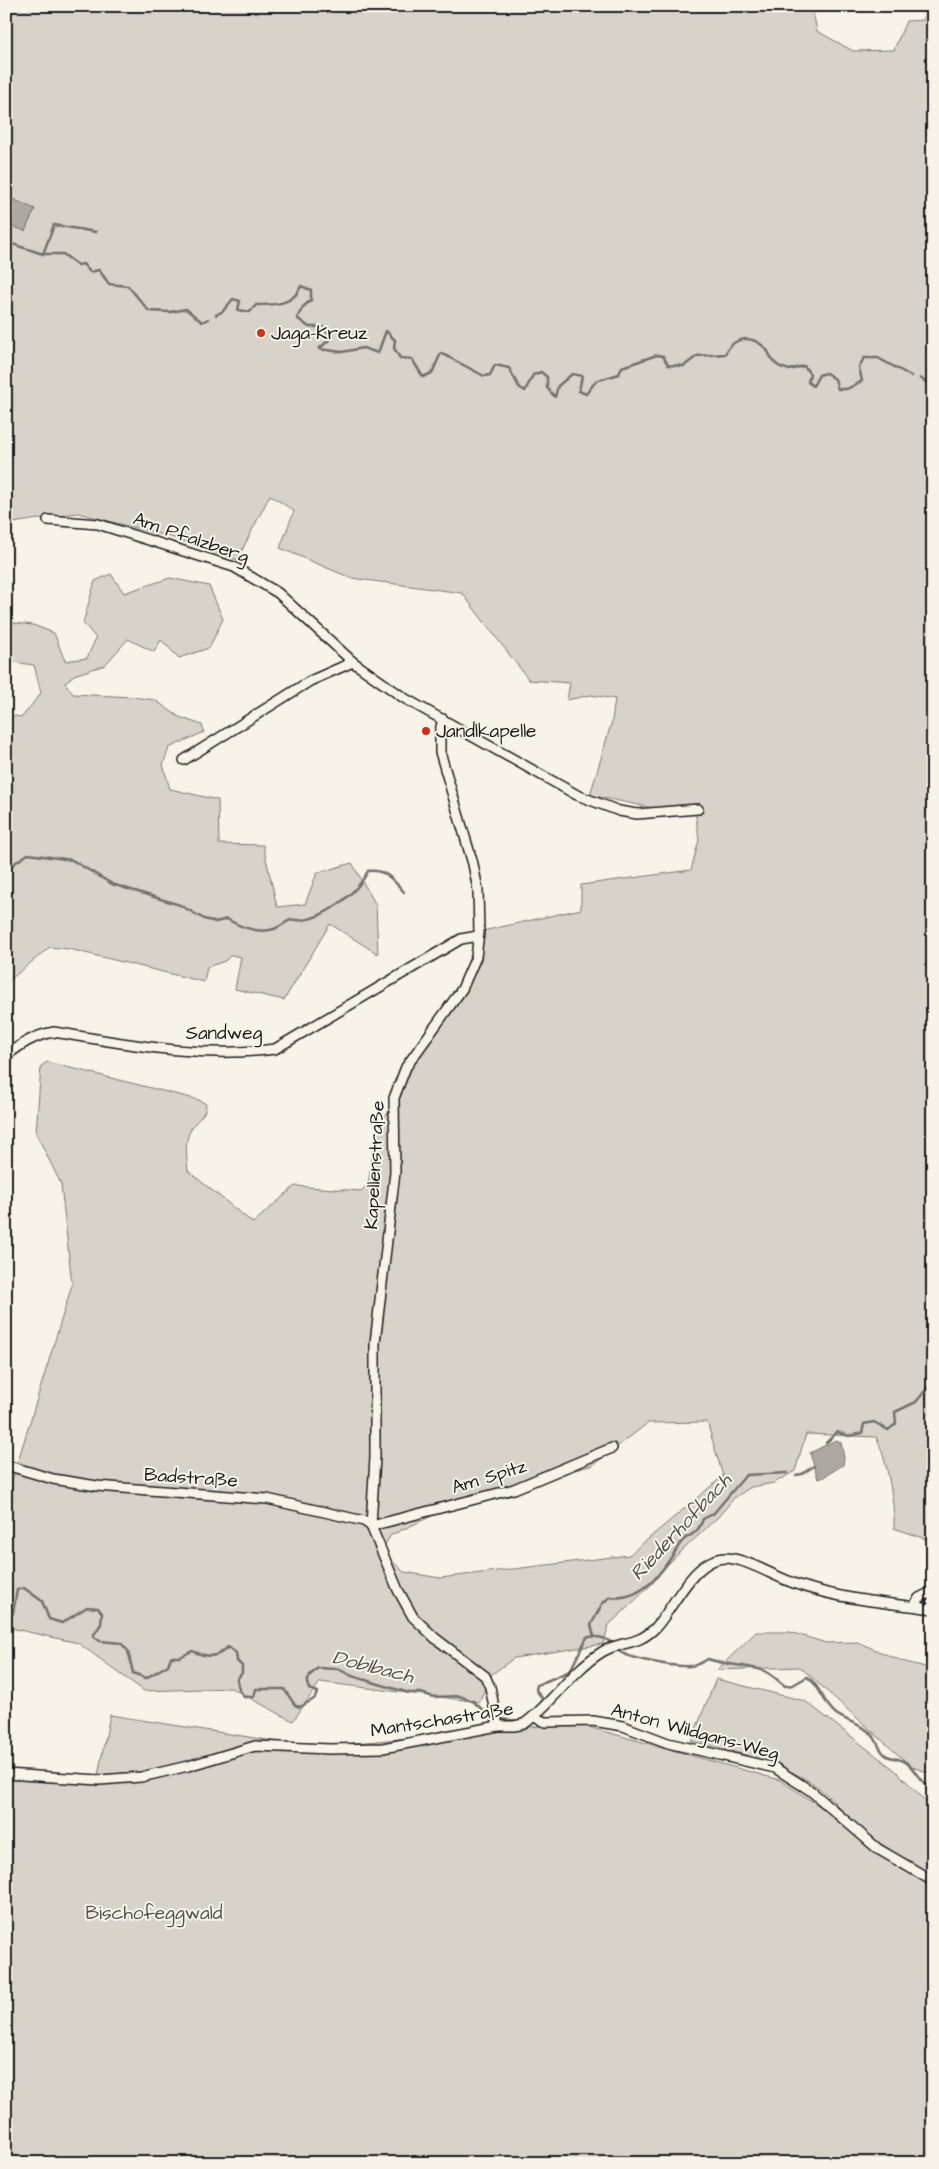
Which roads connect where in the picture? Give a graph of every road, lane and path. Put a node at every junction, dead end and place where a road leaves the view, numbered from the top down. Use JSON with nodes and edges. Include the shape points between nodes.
{"nodes":[{"id":1,"x":48,"y":520,"type":"dead end"},
{"id":2,"x":353,"y":662,"type":"junction"},
{"id":3,"x":443,"y":719,"type":"junction"},
{"id":4,"x":184,"y":760,"type":"dead end"},
{"id":5,"x":698,"y":810,"type":"dead end"},
{"id":6,"x":478,"y":936,"type":"junction"},
{"id":7,"x":6,"y":1056,"type":"edge"},
{"id":8,"x":612,"y":1448,"type":"dead end"},
{"id":9,"x":6,"y":1465,"type":"edge"},
{"id":10,"x":372,"y":1526,"type":"junction"},
{"id":11,"x":933,"y":1591,"type":"edge"},
{"id":12,"x":914,"y":1606,"type":"junction"},
{"id":13,"x":933,"y":1609,"type":"edge"},
{"id":14,"x":534,"y":1717,"type":"junction"},
{"id":15,"x":498,"y":1726,"type":"junction"},
{"id":16,"x":6,"y":1774,"type":"edge"},
{"id":17,"x":933,"y":1881,"type":"edge"}],
"edges":[{"from":1,"to":2,"type":"street","name":"Am Pfalzberg","via":[[98,524],[234,567],[278,592]]},
{"from":2,"to":3,"type":"street","name":"Am Pfalzberg","via":[[404,698]]},
{"from":2,"to":4,"type":"street","via":[[310,681]]},
{"from":3,"to":5,"type":"street","via":[[546,779],[608,807],[646,815]]},
{"from":3,"to":6,"type":"street","name":"Kapellenstraße","via":[[440,752],[473,864],[478,890]]},
{"from":6,"to":7,"type":"street","name":"Sandweg","via":[[461,939],[275,1049],[198,1052],[54,1032],[30,1040]]},
{"from":6,"to":10,"type":"street","name":"Kapellenstraße","via":[[476,957],[462,989],[406,1067],[394,1098],[395,1172],[375,1343]]},
{"from":8,"to":10,"type":"street","name":"Am Spitz","via":[[514,1489]]},
{"from":9,"to":10,"type":"street","name":"Badstraße","via":[[97,1486],[289,1502],[364,1521]]},
{"from":10,"to":15,"type":"street","name":"Kapellenstraße","via":[[398,1590],[413,1617],[485,1676]]},
{"from":11,"to":12,"type":"street","via":[[919,1598]]},
{"from":12,"to":13,"type":"street","name":"Mantschastraße"},
{"from":12,"to":14,"type":"street","name":"Mantschastraße","via":[[831,1595],[737,1560],[712,1561],[689,1581],[655,1628],[642,1639],[609,1648],[591,1660]]},
{"from":14,"to":15,"type":"street","name":"Mantschastraße","via":[[524,1724]]},
{"from":14,"to":17,"type":"street","name":"Anton Wildgans-Weg","via":[[545,1722],[593,1721],[623,1726],[668,1744],[775,1768],[807,1788],[878,1848]]},
{"from":15,"to":16,"type":"street","name":"Mantschastraße","via":[[383,1748],[255,1746],[141,1777],[99,1780]]}]}
